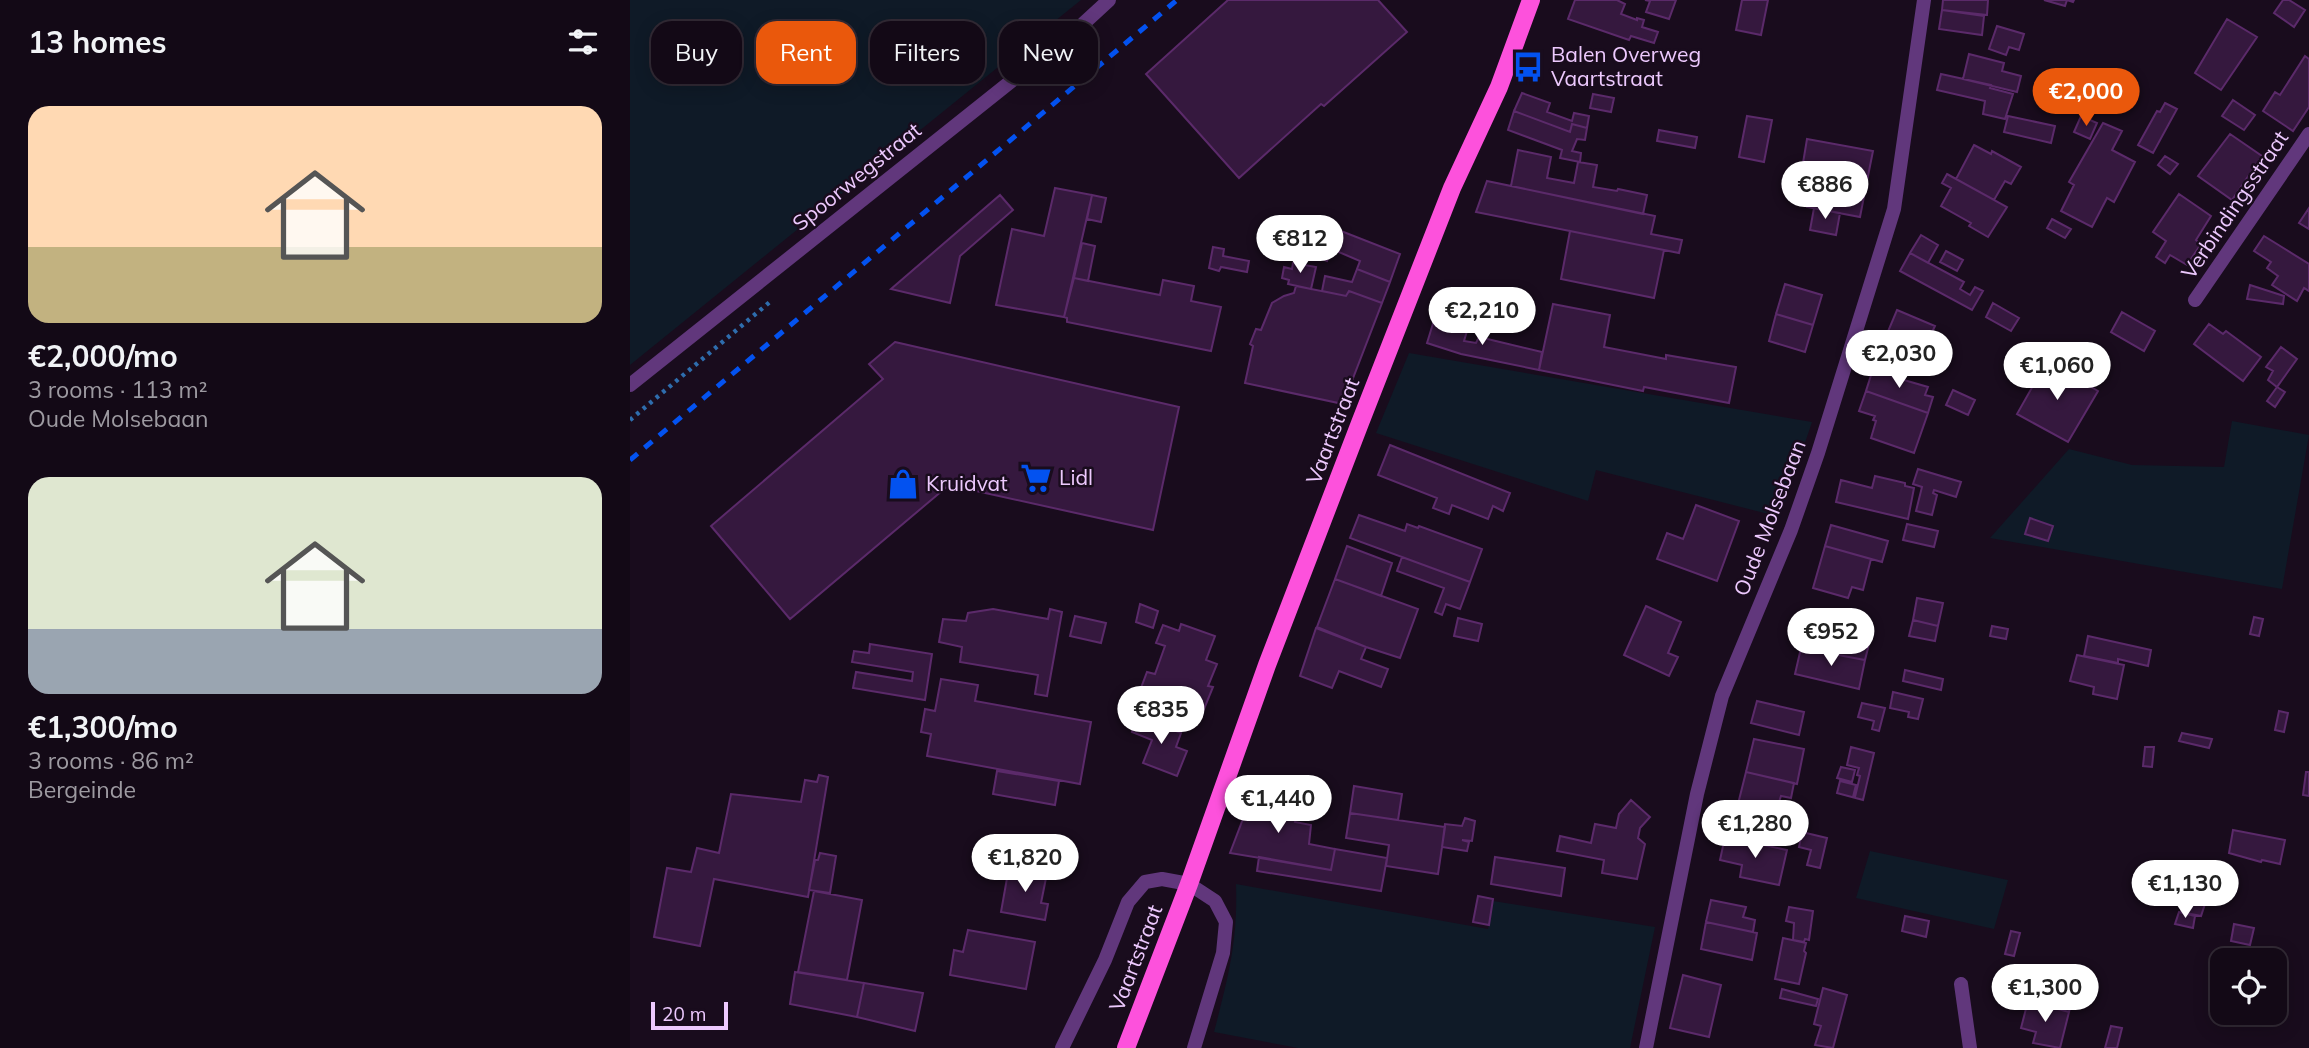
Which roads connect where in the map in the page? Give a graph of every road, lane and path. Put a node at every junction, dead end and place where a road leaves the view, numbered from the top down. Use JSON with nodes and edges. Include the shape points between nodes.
{"nodes":[{"id":1,"x":1109,"y":0,"type":"edge"},
{"id":2,"x":1531,"y":0,"type":"edge"},
{"id":3,"x":1924,"y":0,"type":"edge"},
{"id":4,"x":2309,"y":134,"type":"edge"},
{"id":5,"x":2195,"y":300,"type":"dead end"},
{"id":6,"x":630,"y":384,"type":"edge"},
{"id":7,"x":1189,"y":884,"type":"junction"},
{"id":8,"x":1961,"y":984,"type":"dead end"},
{"id":9,"x":1062,"y":1048,"type":"edge"},
{"id":10,"x":1126,"y":1048,"type":"edge"},
{"id":11,"x":1194,"y":1048,"type":"edge"},
{"id":12,"x":1646,"y":1048,"type":"edge"},
{"id":13,"x":1970,"y":1048,"type":"edge"}],
"edges":[{"from":1,"to":6,"type":"street","name":"Spoorwegstraat"},
{"from":2,"to":7,"type":"main road","name":"Vaartstraat","via":[[1499,87],[1447,200],[1267,665]]},
{"from":3,"to":12,"type":"street","name":"Oude Molsebaan","via":[[1894,209],[1791,530],[1722,696],[1697,794]]},
{"from":4,"to":5,"type":"street","name":"Verbindingsstraat"},
{"from":7,"to":9,"type":"street","name":"Vaartstraat","via":[[1162,879],[1145,882],[1128,902]]},
{"from":7,"to":10,"type":"main road","name":"Vaartstraat"},
{"from":7,"to":11,"type":"street","via":[[1215,901],[1226,922],[1223,953]]},
{"from":8,"to":13,"type":"street"}]}
